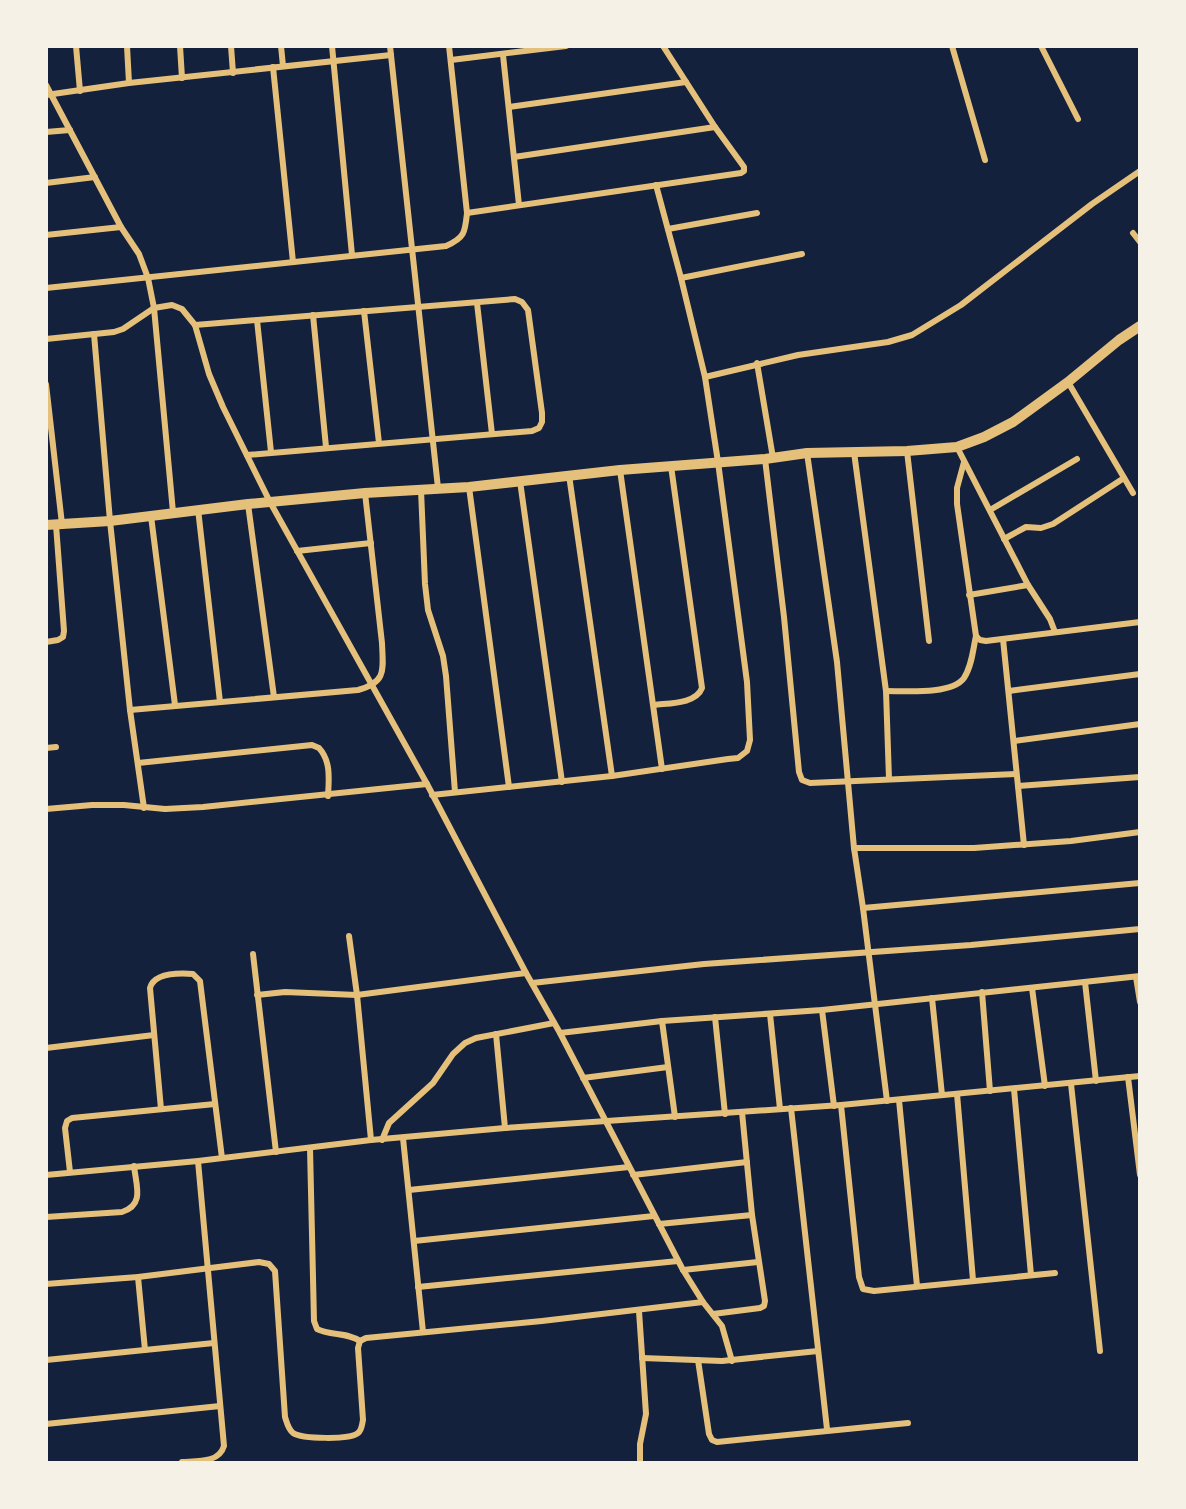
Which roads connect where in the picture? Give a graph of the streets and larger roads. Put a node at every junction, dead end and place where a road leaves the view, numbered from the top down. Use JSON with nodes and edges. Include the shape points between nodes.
{"nodes":[{"id":1,"x":76,"y":46,"type":"edge"},
{"id":2,"x":127,"y":46,"type":"edge"},
{"id":3,"x":180,"y":46,"type":"edge"},
{"id":4,"x":231,"y":46,"type":"edge"},
{"id":5,"x":281,"y":46,"type":"edge"},
{"id":6,"x":332,"y":46,"type":"edge"},
{"id":7,"x":390,"y":46,"type":"edge"},
{"id":8,"x":449,"y":46,"type":"edge"},
{"id":9,"x":566,"y":46,"type":"edge"},
{"id":10,"x":663,"y":46,"type":"edge"},
{"id":11,"x":952,"y":46,"type":"edge"},
{"id":12,"x":1041,"y":46,"type":"edge"},
{"id":13,"x":503,"y":55,"type":"junction"},
{"id":14,"x":391,"y":56,"type":"junction"},
{"id":15,"x":450,"y":60,"type":"junction"},
{"id":16,"x":334,"y":62,"type":"junction"},
{"id":17,"x":283,"y":66,"type":"junction"},
{"id":18,"x":273,"y":67,"type":"junction"},
{"id":19,"x":233,"y":73,"type":"junction"},
{"id":20,"x":182,"y":78,"type":"junction"},
{"id":21,"x":686,"y":82,"type":"junction"},
{"id":22,"x":129,"y":83,"type":"junction"},
{"id":23,"x":46,"y":85,"type":"edge"},
{"id":24,"x":80,"y":91,"type":"junction"},
{"id":25,"x":49,"y":94,"type":"edge"},
{"id":26,"x":509,"y":107,"type":"junction"},
{"id":27,"x":1078,"y":119,"type":"dead end"},
{"id":28,"x":715,"y":127,"type":"junction"},
{"id":29,"x":70,"y":130,"type":"junction"},
{"id":30,"x":46,"y":132,"type":"edge"},
{"id":31,"x":514,"y":157,"type":"junction"},
{"id":32,"x":985,"y":160,"type":"dead end"},
{"id":33,"x":1140,"y":171,"type":"edge"},
{"id":34,"x":95,"y":177,"type":"junction"},
{"id":35,"x":46,"y":183,"type":"edge"},
{"id":36,"x":656,"y":185,"type":"junction"},
{"id":37,"x":519,"y":205,"type":"junction"},
{"id":38,"x":467,"y":213,"type":"junction"},
{"id":39,"x":757,"y":213,"type":"dead end"},
{"id":40,"x":121,"y":227,"type":"junction"},
{"id":41,"x":668,"y":229,"type":"junction"},
{"id":42,"x":1133,"y":233,"type":"dead end"},
{"id":43,"x":46,"y":235,"type":"edge"},
{"id":44,"x":1140,"y":242,"type":"edge"},
{"id":45,"x":411,"y":249,"type":"junction"},
{"id":46,"x":802,"y":254,"type":"dead end"},
{"id":47,"x":352,"y":255,"type":"junction"},
{"id":48,"x":293,"y":262,"type":"junction"},
{"id":49,"x":148,"y":278,"type":"junction"},
{"id":50,"x":681,"y":278,"type":"junction"},
{"id":51,"x":46,"y":288,"type":"edge"},
{"id":52,"x":477,"y":303,"type":"junction"},
{"id":53,"x":420,"y":307,"type":"junction"},
{"id":54,"x":154,"y":308,"type":"junction"},
{"id":55,"x":364,"y":310,"type":"junction"},
{"id":56,"x":313,"y":315,"type":"junction"},
{"id":57,"x":257,"y":320,"type":"junction"},
{"id":58,"x":195,"y":325,"type":"junction"},
{"id":59,"x":1140,"y":326,"type":"edge"},
{"id":60,"x":94,"y":334,"type":"junction"},
{"id":61,"x":46,"y":339,"type":"edge"},
{"id":62,"x":757,"y":363,"type":"junction"},
{"id":63,"x":705,"y":377,"type":"junction"},
{"id":64,"x":1068,"y":382,"type":"junction"},
{"id":65,"x":46,"y":384,"type":"edge"},
{"id":66,"x":492,"y":434,"type":"junction"},
{"id":67,"x":433,"y":438,"type":"junction"},
{"id":68,"x":379,"y":443,"type":"junction"},
{"id":69,"x":326,"y":447,"type":"junction"},
{"id":70,"x":957,"y":447,"type":"junction"},
{"id":71,"x":907,"y":451,"type":"junction"},
{"id":72,"x":271,"y":452,"type":"junction"},
{"id":73,"x":854,"y":452,"type":"junction"},
{"id":74,"x":807,"y":453,"type":"junction"},
{"id":75,"x":247,"y":455,"type":"junction"},
{"id":76,"x":769,"y":459,"type":"junction"},
{"id":77,"x":1077,"y":459,"type":"dead end"},
{"id":78,"x":718,"y":462,"type":"junction"},
{"id":79,"x":964,"y":462,"type":"junction"},
{"id":80,"x":671,"y":466,"type":"junction"},
{"id":81,"x":620,"y":470,"type":"junction"},
{"id":82,"x":569,"y":476,"type":"junction"},
{"id":83,"x":1124,"y":478,"type":"junction"},
{"id":84,"x":520,"y":482,"type":"junction"},
{"id":85,"x":469,"y":487,"type":"junction"},
{"id":86,"x":438,"y":488,"type":"junction"},
{"id":87,"x":421,"y":490,"type":"junction"},
{"id":88,"x":365,"y":493,"type":"junction"},
{"id":89,"x":1133,"y":494,"type":"dead end"},
{"id":90,"x":270,"y":502,"type":"junction"},
{"id":91,"x":248,"y":504,"type":"junction"},
{"id":92,"x":198,"y":510,"type":"junction"},
{"id":93,"x":990,"y":510,"type":"junction"},
{"id":94,"x":172,"y":512,"type":"junction"},
{"id":95,"x":151,"y":515,"type":"junction"},
{"id":96,"x":110,"y":521,"type":"junction"},
{"id":97,"x":55,"y":525,"type":"edge"},
{"id":98,"x":1004,"y":538,"type":"junction"},
{"id":99,"x":371,"y":543,"type":"junction"},
{"id":100,"x":297,"y":551,"type":"junction"},
{"id":101,"x":1028,"y":585,"type":"junction"},
{"id":102,"x":969,"y":595,"type":"junction"},
{"id":103,"x":1140,"y":622,"type":"edge"},
{"id":104,"x":1055,"y":632,"type":"junction"},
{"id":105,"x":975,"y":636,"type":"junction"},
{"id":106,"x":1003,"y":639,"type":"junction"},
{"id":107,"x":929,"y":641,"type":"dead end"},
{"id":108,"x":46,"y":642,"type":"edge"},
{"id":109,"x":1140,"y":674,"type":"edge"},
{"id":110,"x":372,"y":686,"type":"junction"},
{"id":111,"x":1009,"y":690,"type":"junction"},
{"id":112,"x":886,"y":691,"type":"junction"},
{"id":113,"x":274,"y":697,"type":"junction"},
{"id":114,"x":220,"y":702,"type":"junction"},
{"id":115,"x":175,"y":705,"type":"junction"},
{"id":116,"x":654,"y":705,"type":"junction"},
{"id":117,"x":130,"y":710,"type":"junction"},
{"id":118,"x":1140,"y":724,"type":"edge"},
{"id":119,"x":1014,"y":741,"type":"junction"},
{"id":120,"x":56,"y":747,"type":"dead end"},
{"id":121,"x":46,"y":748,"type":"edge"},
{"id":122,"x":138,"y":763,"type":"junction"},
{"id":123,"x":662,"y":769,"type":"junction"},
{"id":124,"x":1016,"y":774,"type":"junction"},
{"id":125,"x":612,"y":776,"type":"junction"},
{"id":126,"x":1140,"y":777,"type":"edge"},
{"id":127,"x":889,"y":779,"type":"junction"},
{"id":128,"x":848,"y":781,"type":"junction"},
{"id":129,"x":562,"y":782,"type":"junction"},
{"id":130,"x":427,"y":784,"type":"junction"},
{"id":131,"x":1018,"y":786,"type":"junction"},
{"id":132,"x":509,"y":787,"type":"junction"},
{"id":133,"x":455,"y":792,"type":"junction"},
{"id":134,"x":432,"y":795,"type":"junction"},
{"id":135,"x":328,"y":796,"type":"junction"},
{"id":136,"x":144,"y":808,"type":"junction"},
{"id":137,"x":46,"y":809,"type":"edge"},
{"id":138,"x":1140,"y":832,"type":"edge"},
{"id":139,"x":1024,"y":845,"type":"junction"},
{"id":140,"x":854,"y":848,"type":"junction"},
{"id":141,"x":1140,"y":883,"type":"edge"},
{"id":142,"x":864,"y":908,"type":"junction"},
{"id":143,"x":1140,"y":930,"type":"edge"},
{"id":144,"x":349,"y":936,"type":"dead end"},
{"id":145,"x":869,"y":952,"type":"junction"},
{"id":146,"x":253,"y":954,"type":"dead end"},
{"id":147,"x":526,"y":973,"type":"junction"},
{"id":148,"x":1138,"y":977,"type":"edge"},
{"id":149,"x":1085,"y":982,"type":"junction"},
{"id":150,"x":532,"y":983,"type":"junction"},
{"id":151,"x":1032,"y":988,"type":"junction"},
{"id":152,"x":982,"y":992,"type":"junction"},
{"id":153,"x":357,"y":994,"type":"junction"},
{"id":154,"x":257,"y":995,"type":"junction"},
{"id":155,"x":932,"y":998,"type":"junction"},
{"id":156,"x":1140,"y":1002,"type":"edge"},
{"id":157,"x":876,"y":1005,"type":"junction"},
{"id":158,"x":822,"y":1010,"type":"junction"},
{"id":159,"x":770,"y":1014,"type":"junction"},
{"id":160,"x":715,"y":1017,"type":"junction"},
{"id":161,"x":662,"y":1021,"type":"junction"},
{"id":162,"x":554,"y":1023,"type":"junction"},
{"id":163,"x":560,"y":1033,"type":"junction"},
{"id":164,"x":496,"y":1034,"type":"junction"},
{"id":165,"x":154,"y":1035,"type":"junction"},
{"id":166,"x":46,"y":1047,"type":"edge"},
{"id":167,"x":668,"y":1067,"type":"junction"},
{"id":168,"x":1140,"y":1076,"type":"edge"},
{"id":169,"x":1128,"y":1077,"type":"junction"},
{"id":170,"x":583,"y":1078,"type":"junction"},
{"id":171,"x":1096,"y":1081,"type":"junction"},
{"id":172,"x":1071,"y":1084,"type":"junction"},
{"id":173,"x":1045,"y":1086,"type":"junction"},
{"id":174,"x":1014,"y":1089,"type":"junction"},
{"id":175,"x":990,"y":1091,"type":"junction"},
{"id":176,"x":957,"y":1094,"type":"junction"},
{"id":177,"x":942,"y":1095,"type":"junction"},
{"id":178,"x":899,"y":1100,"type":"junction"},
{"id":179,"x":887,"y":1101,"type":"junction"},
{"id":180,"x":215,"y":1104,"type":"junction"},
{"id":181,"x":837,"y":1105,"type":"junction"},
{"id":182,"x":791,"y":1108,"type":"junction"},
{"id":183,"x":161,"y":1109,"type":"junction"},
{"id":184,"x":780,"y":1109,"type":"junction"},
{"id":185,"x":742,"y":1112,"type":"junction"},
{"id":186,"x":725,"y":1114,"type":"junction"},
{"id":187,"x":675,"y":1117,"type":"junction"},
{"id":188,"x":606,"y":1122,"type":"junction"},
{"id":189,"x":505,"y":1128,"type":"junction"},
{"id":190,"x":403,"y":1138,"type":"junction"},
{"id":191,"x":371,"y":1140,"type":"junction"},
{"id":192,"x":382,"y":1140,"type":"junction"},
{"id":193,"x":310,"y":1148,"type":"junction"},
{"id":194,"x":276,"y":1152,"type":"junction"},
{"id":195,"x":222,"y":1158,"type":"junction"},
{"id":196,"x":198,"y":1161,"type":"junction"},
{"id":197,"x":747,"y":1161,"type":"junction"},
{"id":198,"x":134,"y":1166,"type":"junction"},
{"id":199,"x":629,"y":1167,"type":"junction"},
{"id":200,"x":70,"y":1172,"type":"junction"},
{"id":201,"x":46,"y":1175,"type":"edge"},
{"id":202,"x":633,"y":1175,"type":"junction"},
{"id":203,"x":1140,"y":1175,"type":"edge"},
{"id":204,"x":408,"y":1190,"type":"junction"},
{"id":205,"x":752,"y":1215,"type":"junction"},
{"id":206,"x":654,"y":1216,"type":"junction"},
{"id":207,"x":46,"y":1217,"type":"edge"},
{"id":208,"x":659,"y":1224,"type":"junction"},
{"id":209,"x":414,"y":1241,"type":"junction"},
{"id":210,"x":678,"y":1261,"type":"junction"},
{"id":211,"x":758,"y":1262,"type":"junction"},
{"id":212,"x":208,"y":1269,"type":"junction"},
{"id":213,"x":682,"y":1270,"type":"junction"},
{"id":214,"x":1055,"y":1273,"type":"dead end"},
{"id":215,"x":1031,"y":1275,"type":"junction"},
{"id":216,"x":138,"y":1277,"type":"junction"},
{"id":217,"x":973,"y":1280,"type":"junction"},
{"id":218,"x":46,"y":1284,"type":"edge"},
{"id":219,"x":917,"y":1286,"type":"junction"},
{"id":220,"x":418,"y":1287,"type":"junction"},
{"id":221,"x":703,"y":1302,"type":"junction"},
{"id":222,"x":639,"y":1311,"type":"junction"},
{"id":223,"x":713,"y":1314,"type":"junction"},
{"id":224,"x":423,"y":1332,"type":"junction"},
{"id":225,"x":360,"y":1341,"type":"junction"},
{"id":226,"x":214,"y":1343,"type":"junction"},
{"id":227,"x":145,"y":1350,"type":"junction"},
{"id":228,"x":1100,"y":1351,"type":"dead end"},
{"id":229,"x":818,"y":1352,"type":"junction"},
{"id":230,"x":642,"y":1358,"type":"junction"},
{"id":231,"x":46,"y":1360,"type":"edge"},
{"id":232,"x":698,"y":1360,"type":"junction"},
{"id":233,"x":732,"y":1361,"type":"junction"},
{"id":234,"x":220,"y":1406,"type":"junction"},
{"id":235,"x":908,"y":1423,"type":"dead end"},
{"id":236,"x":46,"y":1424,"type":"edge"},
{"id":237,"x":827,"y":1429,"type":"junction"},
{"id":238,"x":182,"y":1462,"type":"edge"},
{"id":239,"x":640,"y":1462,"type":"edge"}],
"edges":[{"from":1,"to":24,"type":"street"},
{"from":2,"to":22,"type":"street"},
{"from":3,"to":20,"type":"street"},
{"from":4,"to":19,"type":"street"},
{"from":5,"to":17,"type":"street"},
{"from":6,"to":16,"type":"street"},
{"from":7,"to":14,"type":"street"},
{"from":8,"to":15,"type":"street"},
{"from":9,"to":13,"type":"street"},
{"from":10,"to":21,"type":"street"},
{"from":11,"to":32,"type":"street"},
{"from":12,"to":27,"type":"street"},
{"from":13,"to":15,"type":"street"},
{"from":13,"to":26,"type":"street"},
{"from":14,"to":16,"type":"street"},
{"from":14,"to":45,"type":"street"},
{"from":15,"to":38,"type":"street"},
{"from":16,"to":17,"type":"street"},
{"from":16,"to":47,"type":"street"},
{"from":17,"to":18,"type":"street"},
{"from":18,"to":19,"type":"street"},
{"from":18,"to":48,"type":"street"},
{"from":19,"to":20,"type":"street"},
{"from":20,"to":22,"type":"street"},
{"from":21,"to":26,"type":"street"},
{"from":21,"to":28,"type":"street"},
{"from":22,"to":24,"type":"street"},
{"from":23,"to":25,"type":"street"},
{"from":24,"to":25,"type":"street"},
{"from":25,"to":29,"type":"street"},
{"from":26,"to":31,"type":"street"},
{"from":28,"to":31,"type":"street"},
{"from":28,"to":36,"type":"street","via":[[744,171]]},
{"from":29,"to":30,"type":"street"},
{"from":29,"to":34,"type":"street"},
{"from":31,"to":37,"type":"street"},
{"from":33,"to":62,"type":"street","via":[[961,305],[912,335]]},
{"from":34,"to":35,"type":"street"},
{"from":34,"to":40,"type":"street"},
{"from":36,"to":37,"type":"street"},
{"from":36,"to":41,"type":"street"},
{"from":37,"to":38,"type":"street"},
{"from":38,"to":45,"type":"street","via":[[465,232],[458,241]]},
{"from":39,"to":41,"type":"street"},
{"from":40,"to":43,"type":"street"},
{"from":40,"to":49,"type":"street","via":[[139,254]]},
{"from":41,"to":50,"type":"street"},
{"from":42,"to":44,"type":"street"},
{"from":45,"to":47,"type":"street"},
{"from":45,"to":53,"type":"street"},
{"from":46,"to":50,"type":"street"},
{"from":47,"to":48,"type":"street"},
{"from":48,"to":49,"type":"street"},
{"from":49,"to":51,"type":"street"},
{"from":49,"to":54,"type":"street"},
{"from":50,"to":63,"type":"street"},
{"from":52,"to":53,"type":"street"},
{"from":52,"to":66,"type":"street"},
{"from":52,"to":66,"type":"street","via":[[514,299],[528,310],[542,412],[539,428]]},
{"from":53,"to":55,"type":"street"},
{"from":53,"to":67,"type":"street"},
{"from":54,"to":58,"type":"street","via":[[172,305],[182,309]]},
{"from":54,"to":60,"type":"street","via":[[123,329]]},
{"from":54,"to":94,"type":"street"},
{"from":55,"to":56,"type":"street"},
{"from":55,"to":68,"type":"street"},
{"from":56,"to":57,"type":"street"},
{"from":56,"to":69,"type":"street"},
{"from":57,"to":58,"type":"street"},
{"from":57,"to":72,"type":"street"},
{"from":58,"to":75,"type":"street","via":[[209,374]]},
{"from":59,"to":64,"type":"street"},
{"from":60,"to":61,"type":"street"},
{"from":60,"to":96,"type":"street"},
{"from":62,"to":63,"type":"street"},
{"from":62,"to":76,"type":"street"},
{"from":63,"to":78,"type":"street"},
{"from":64,"to":70,"type":"street","via":[[1013,422]]},
{"from":64,"to":83,"type":"street"},
{"from":65,"to":97,"type":"street"},
{"from":66,"to":67,"type":"street"},
{"from":67,"to":68,"type":"street"},
{"from":67,"to":86,"type":"street"},
{"from":68,"to":69,"type":"street"},
{"from":69,"to":72,"type":"street"},
{"from":70,"to":71,"type":"street"},
{"from":70,"to":79,"type":"street"},
{"from":71,"to":73,"type":"street"},
{"from":71,"to":107,"type":"street"},
{"from":72,"to":75,"type":"street"},
{"from":73,"to":74,"type":"street"},
{"from":73,"to":112,"type":"street"},
{"from":74,"to":76,"type":"street"},
{"from":74,"to":128,"type":"street","via":[[835,650]]},
{"from":75,"to":90,"type":"street"},
{"from":76,"to":78,"type":"street"},
{"from":76,"to":128,"type":"street","via":[[799,772],[802,780],[810,783]]},
{"from":77,"to":93,"type":"street"},
{"from":78,"to":80,"type":"street"},
{"from":78,"to":123,"type":"street","via":[[747,682],[750,740],[747,751],[738,758]]},
{"from":79,"to":93,"type":"street"},
{"from":79,"to":102,"type":"street","via":[[957,504]]},
{"from":80,"to":81,"type":"street"},
{"from":80,"to":116,"type":"street","via":[[702,688],[694,699]]},
{"from":81,"to":82,"type":"street"},
{"from":81,"to":116,"type":"street"},
{"from":82,"to":84,"type":"street"},
{"from":82,"to":125,"type":"street"},
{"from":83,"to":89,"type":"street"},
{"from":83,"to":98,"type":"street","via":[[1053,524],[1026,527]]},
{"from":84,"to":85,"type":"street"},
{"from":84,"to":129,"type":"street"},
{"from":85,"to":86,"type":"street"},
{"from":85,"to":132,"type":"street"},
{"from":86,"to":87,"type":"street"},
{"from":87,"to":88,"type":"street"},
{"from":87,"to":133,"type":"street","via":[[425,584],[446,676]]},
{"from":88,"to":90,"type":"street"},
{"from":88,"to":99,"type":"street"},
{"from":90,"to":91,"type":"street"},
{"from":90,"to":100,"type":"street"},
{"from":91,"to":92,"type":"street"},
{"from":91,"to":113,"type":"street"},
{"from":92,"to":94,"type":"street"},
{"from":92,"to":114,"type":"street"},
{"from":93,"to":98,"type":"street"},
{"from":94,"to":95,"type":"street"},
{"from":95,"to":96,"type":"street"},
{"from":95,"to":115,"type":"street"},
{"from":96,"to":97,"type":"street"},
{"from":96,"to":117,"type":"street"},
{"from":97,"to":108,"type":"street","via":[[64,631],[63,637]]},
{"from":98,"to":101,"type":"street"},
{"from":99,"to":100,"type":"street"},
{"from":99,"to":110,"type":"street","via":[[383,667],[379,680]]},
{"from":100,"to":110,"type":"street"},
{"from":101,"to":102,"type":"street"},
{"from":101,"to":104,"type":"street"},
{"from":102,"to":105,"type":"street"},
{"from":103,"to":104,"type":"street"},
{"from":104,"to":106,"type":"street"},
{"from":105,"to":106,"type":"street","via":[[986,641]]},
{"from":105,"to":112,"type":"street","via":[[968,669],[955,686]]},
{"from":106,"to":111,"type":"street"},
{"from":109,"to":111,"type":"street"},
{"from":110,"to":113,"type":"street"},
{"from":110,"to":130,"type":"street"},
{"from":111,"to":119,"type":"street"},
{"from":112,"to":127,"type":"street"},
{"from":113,"to":114,"type":"street"},
{"from":114,"to":115,"type":"street"},
{"from":115,"to":117,"type":"street"},
{"from":116,"to":123,"type":"street"},
{"from":117,"to":122,"type":"street"},
{"from":118,"to":119,"type":"street"},
{"from":119,"to":124,"type":"street"},
{"from":120,"to":121,"type":"street"},
{"from":122,"to":135,"type":"street","via":[[312,745],[319,748],[327,761]]},
{"from":122,"to":136,"type":"street"},
{"from":123,"to":125,"type":"street"},
{"from":124,"to":127,"type":"street"},
{"from":124,"to":131,"type":"street"},
{"from":125,"to":129,"type":"street"},
{"from":126,"to":131,"type":"street"},
{"from":127,"to":128,"type":"street"},
{"from":128,"to":140,"type":"street"},
{"from":129,"to":132,"type":"street"},
{"from":130,"to":134,"type":"street"},
{"from":130,"to":135,"type":"street"},
{"from":131,"to":139,"type":"street"},
{"from":132,"to":133,"type":"street"},
{"from":133,"to":134,"type":"street"},
{"from":134,"to":147,"type":"street"},
{"from":135,"to":136,"type":"street"},
{"from":136,"to":137,"type":"street","via":[[93,805]]},
{"from":138,"to":139,"type":"street"},
{"from":139,"to":140,"type":"street"},
{"from":140,"to":142,"type":"street"},
{"from":141,"to":142,"type":"street"},
{"from":142,"to":145,"type":"street"},
{"from":143,"to":145,"type":"street"},
{"from":144,"to":153,"type":"street"},
{"from":145,"to":150,"type":"street","via":[[704,964]]},
{"from":145,"to":157,"type":"street"},
{"from":146,"to":154,"type":"street"},
{"from":147,"to":150,"type":"street"},
{"from":147,"to":153,"type":"street"},
{"from":148,"to":149,"type":"street"},
{"from":148,"to":156,"type":"street"},
{"from":149,"to":151,"type":"street"},
{"from":149,"to":171,"type":"street"},
{"from":150,"to":162,"type":"street"},
{"from":151,"to":152,"type":"street"},
{"from":151,"to":173,"type":"street"},
{"from":152,"to":155,"type":"street"},
{"from":152,"to":175,"type":"street"},
{"from":153,"to":154,"type":"street"},
{"from":153,"to":191,"type":"street"},
{"from":154,"to":194,"type":"street"},
{"from":155,"to":157,"type":"street"},
{"from":155,"to":177,"type":"street"},
{"from":157,"to":158,"type":"street"},
{"from":157,"to":179,"type":"street"},
{"from":158,"to":159,"type":"street"},
{"from":158,"to":181,"type":"street"},
{"from":159,"to":160,"type":"street"},
{"from":159,"to":184,"type":"street"},
{"from":160,"to":161,"type":"street"},
{"from":160,"to":186,"type":"street"},
{"from":161,"to":163,"type":"street"},
{"from":161,"to":167,"type":"street"},
{"from":162,"to":163,"type":"street"},
{"from":162,"to":164,"type":"street"},
{"from":163,"to":170,"type":"street"},
{"from":164,"to":189,"type":"street"},
{"from":164,"to":192,"type":"street","via":[[465,1043],[453,1054],[433,1083],[389,1123]]},
{"from":165,"to":166,"type":"street"},
{"from":165,"to":180,"type":"street","via":[[152,981],[186,974],[197,976]]},
{"from":165,"to":183,"type":"street"},
{"from":167,"to":170,"type":"street"},
{"from":167,"to":187,"type":"street"},
{"from":168,"to":169,"type":"street"},
{"from":169,"to":171,"type":"street"},
{"from":169,"to":203,"type":"street"},
{"from":170,"to":188,"type":"street"},
{"from":171,"to":172,"type":"street"},
{"from":172,"to":173,"type":"street"},
{"from":172,"to":228,"type":"street"},
{"from":173,"to":174,"type":"street"},
{"from":174,"to":175,"type":"street"},
{"from":174,"to":215,"type":"street"},
{"from":175,"to":176,"type":"street"},
{"from":176,"to":177,"type":"street"},
{"from":176,"to":217,"type":"street"},
{"from":177,"to":178,"type":"street"},
{"from":178,"to":179,"type":"street"},
{"from":178,"to":219,"type":"street"},
{"from":179,"to":181,"type":"street"},
{"from":180,"to":183,"type":"street"},
{"from":180,"to":195,"type":"street"},
{"from":181,"to":182,"type":"street"},
{"from":181,"to":219,"type":"street","via":[[860,1284],[868,1291]]},
{"from":182,"to":184,"type":"street"},
{"from":182,"to":229,"type":"street"},
{"from":183,"to":200,"type":"street","via":[[79,1116],[67,1121]]},
{"from":184,"to":185,"type":"street"},
{"from":185,"to":186,"type":"street"},
{"from":185,"to":197,"type":"street"},
{"from":186,"to":187,"type":"street"},
{"from":187,"to":188,"type":"street"},
{"from":188,"to":189,"type":"street"},
{"from":188,"to":199,"type":"street"},
{"from":189,"to":190,"type":"street"},
{"from":190,"to":192,"type":"street"},
{"from":190,"to":204,"type":"street"},
{"from":191,"to":192,"type":"street"},
{"from":191,"to":193,"type":"street"},
{"from":193,"to":194,"type":"street"},
{"from":193,"to":225,"type":"street","via":[[314,1321],[323,1332]]},
{"from":194,"to":195,"type":"street"},
{"from":195,"to":196,"type":"street"},
{"from":196,"to":198,"type":"street"},
{"from":196,"to":212,"type":"street"},
{"from":197,"to":202,"type":"street"},
{"from":197,"to":205,"type":"street"},
{"from":198,"to":200,"type":"street"},
{"from":198,"to":207,"type":"street","via":[[138,1197],[130,1210]]},
{"from":199,"to":202,"type":"street"},
{"from":199,"to":204,"type":"street"},
{"from":200,"to":201,"type":"street"},
{"from":202,"to":206,"type":"street"},
{"from":204,"to":209,"type":"street"},
{"from":205,"to":208,"type":"street"},
{"from":205,"to":211,"type":"street"},
{"from":206,"to":208,"type":"street"},
{"from":206,"to":209,"type":"street"},
{"from":208,"to":210,"type":"street"},
{"from":209,"to":220,"type":"street"},
{"from":210,"to":213,"type":"street"},
{"from":210,"to":220,"type":"street"},
{"from":211,"to":213,"type":"street"},
{"from":211,"to":223,"type":"street","via":[[764,1306]]},
{"from":212,"to":216,"type":"street"},
{"from":212,"to":225,"type":"street","via":[[260,1262],[275,1271],[285,1417],[293,1433],[312,1438],[358,1433],[363,1420]]},
{"from":212,"to":226,"type":"street"},
{"from":213,"to":221,"type":"street"},
{"from":214,"to":215,"type":"street"},
{"from":215,"to":217,"type":"street"},
{"from":216,"to":218,"type":"street"},
{"from":216,"to":227,"type":"street"},
{"from":217,"to":219,"type":"street"},
{"from":220,"to":224,"type":"street"},
{"from":221,"to":222,"type":"street"},
{"from":221,"to":223,"type":"street"},
{"from":222,"to":224,"type":"street"},
{"from":222,"to":230,"type":"street"},
{"from":223,"to":233,"type":"street","via":[[722,1326]]},
{"from":224,"to":225,"type":"street"},
{"from":226,"to":227,"type":"street"},
{"from":226,"to":234,"type":"street"},
{"from":227,"to":231,"type":"street"},
{"from":229,"to":233,"type":"street"},
{"from":229,"to":237,"type":"street"},
{"from":230,"to":232,"type":"street"},
{"from":230,"to":239,"type":"street","via":[[646,1414]]},
{"from":232,"to":233,"type":"street"},
{"from":232,"to":237,"type":"street","via":[[712,1440]]},
{"from":234,"to":236,"type":"street"},
{"from":234,"to":238,"type":"street","via":[[222,1453],[217,1458]]},
{"from":235,"to":237,"type":"street"}]}
